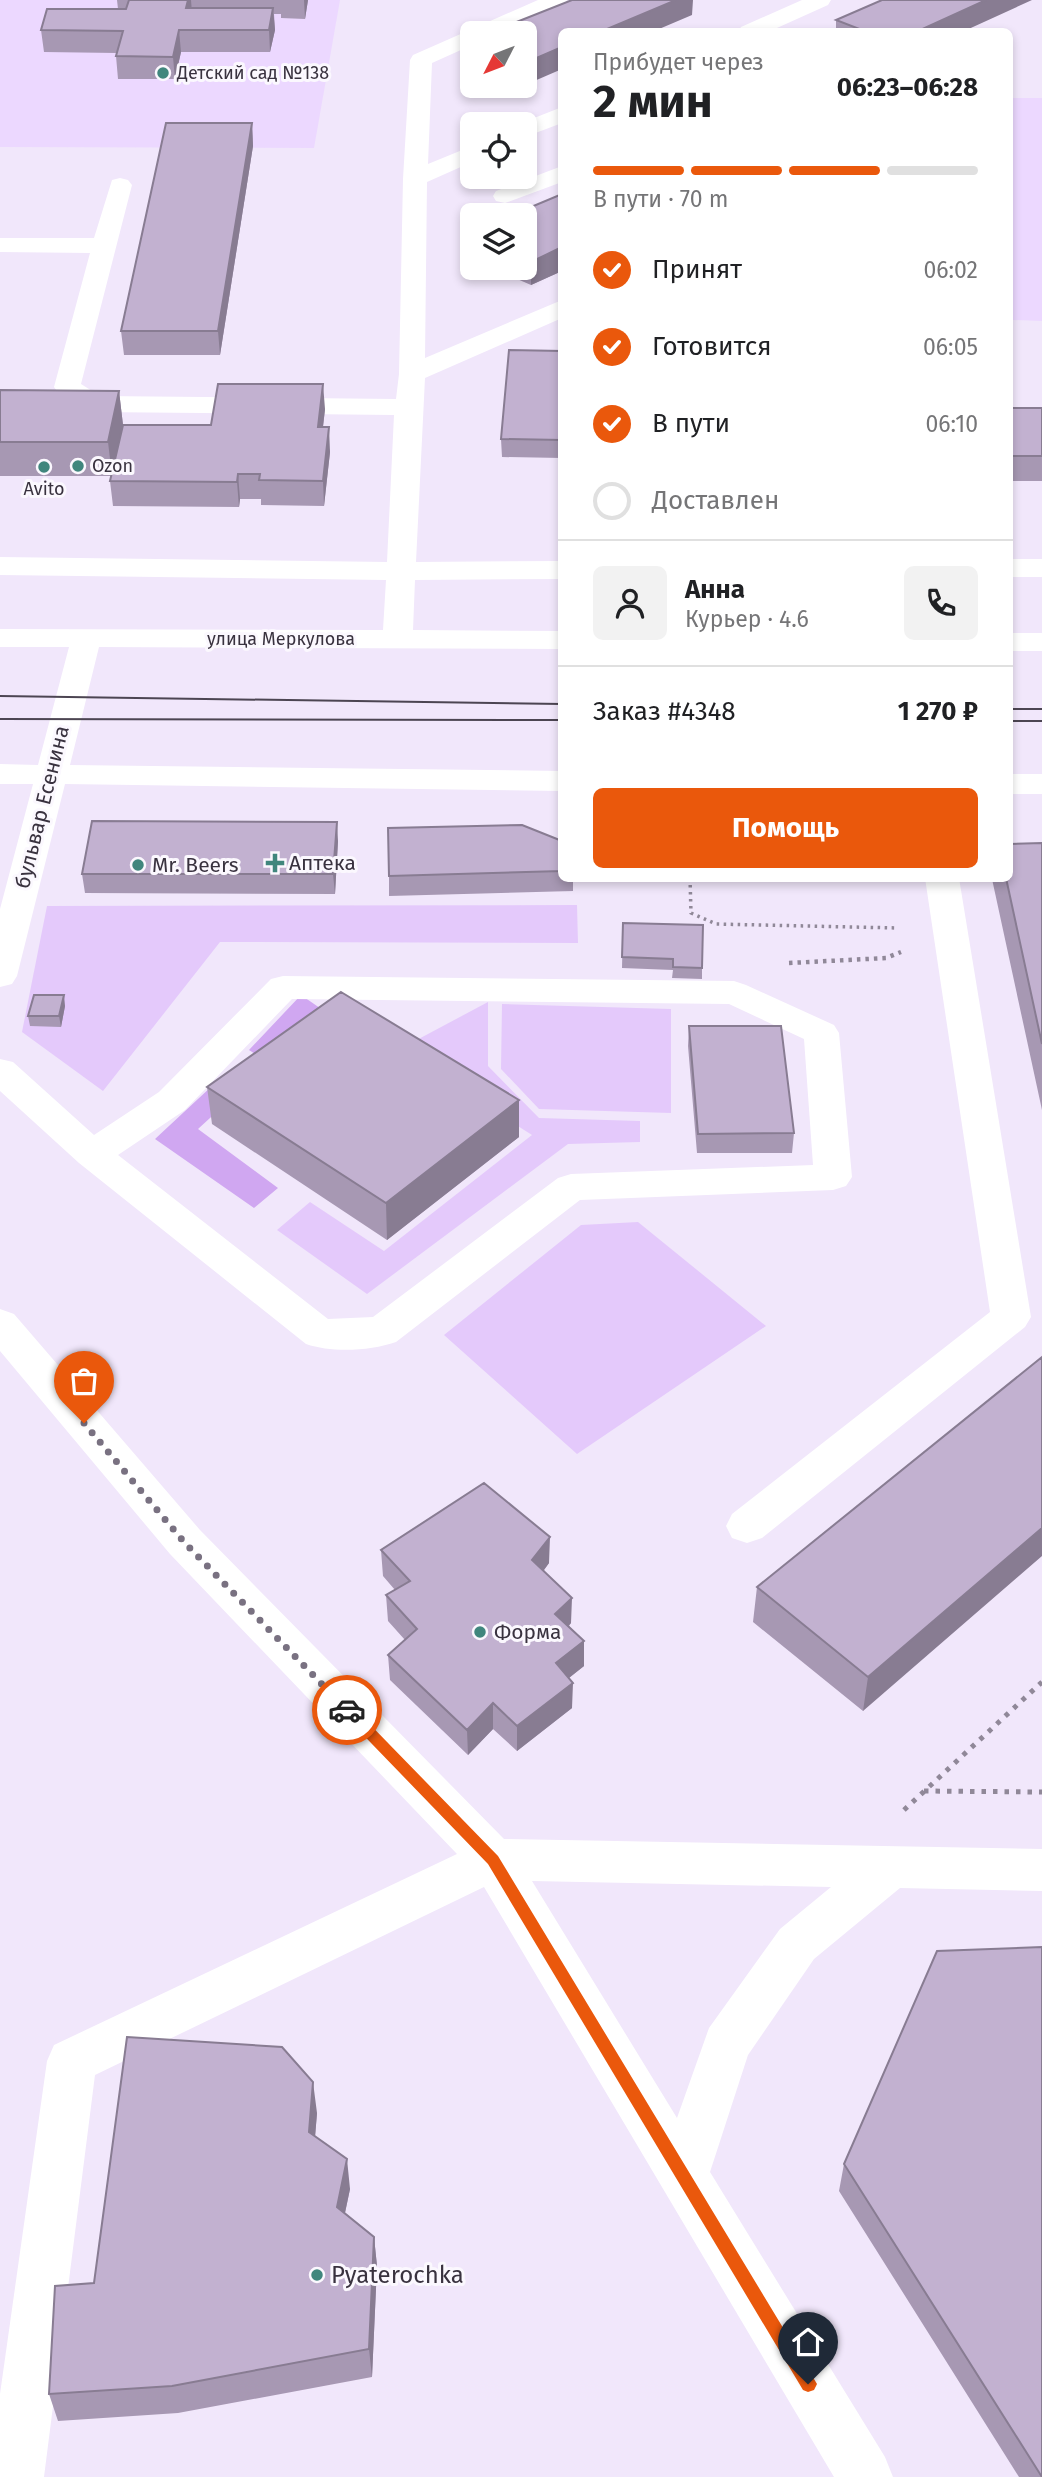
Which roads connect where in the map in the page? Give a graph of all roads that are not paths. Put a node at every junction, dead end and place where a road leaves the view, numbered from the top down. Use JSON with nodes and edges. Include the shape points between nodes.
{"nodes":[{"id":1,"x":556,"y":0,"type":"edge"},
{"id":2,"x":809,"y":2,"type":"edge"},
{"id":3,"x":508,"y":21,"type":"edge"},
{"id":4,"x":757,"y":28,"type":"edge"},
{"id":5,"x":460,"y":43,"type":"edge"},
{"id":6,"x":558,"y":116,"type":"edge"},
{"id":7,"x":537,"y":125,"type":"edge"},
{"id":8,"x":460,"y":158,"type":"edge"},
{"id":9,"x":558,"y":175,"type":"edge"},
{"id":10,"x":415,"y":179,"type":"junction"},
{"id":11,"x":120,"y":185,"type":"dead end"},
{"id":12,"x":505,"y":196,"type":"dead end"},
{"id":13,"x":0,"y":246,"type":"edge"},
{"id":14,"x":104,"y":246,"type":"junction"},
{"id":15,"x":558,"y":310,"type":"edge"},
{"id":16,"x":412,"y":374,"type":"junction"},
{"id":17,"x":408,"y":407,"type":"junction"},
{"id":18,"x":0,"y":566,"type":"edge"},
{"id":19,"x":1013,"y":568,"type":"edge"},
{"id":20,"x":1042,"y":568,"type":"edge"},
{"id":21,"x":558,"y":570,"type":"edge"},
{"id":22,"x":402,"y":571,"type":"junction"},
{"id":23,"x":0,"y":638,"type":"edge"},
{"id":24,"x":86,"y":639,"type":"junction"},
{"id":25,"x":398,"y":640,"type":"junction"},
{"id":26,"x":558,"y":640,"type":"edge"},
{"id":27,"x":1013,"y":642,"type":"edge"},
{"id":28,"x":1042,"y":642,"type":"edge"},
{"id":29,"x":0,"y":774,"type":"edge"},
{"id":30,"x":50,"y":775,"type":"junction"},
{"id":31,"x":558,"y":780,"type":"edge"},
{"id":32,"x":1042,"y":783,"type":"edge"},
{"id":33,"x":1013,"y":784,"type":"edge"},
{"id":34,"x":942,"y":882,"type":"edge"},
{"id":35,"x":0,"y":976,"type":"edge"},
{"id":36,"x":0,"y":1071,"type":"edge"},
{"id":37,"x":92,"y":1154,"type":"junction"},
{"id":38,"x":0,"y":1324,"type":"edge"},
{"id":39,"x":747,"y":1526,"type":"dead end"},
{"id":40,"x":493,"y":1860,"type":"junction"},
{"id":41,"x":891,"y":1867,"type":"junction"},
{"id":42,"x":1042,"y":1870,"type":"edge"},
{"id":43,"x":683,"y":2175,"type":"junction"},
{"id":44,"x":16,"y":2477,"type":"edge"},
{"id":45,"x":864,"y":2477,"type":"edge"}],
"edges":[{"from":1,"to":3,"type":"street"},
{"from":2,"to":4,"type":"street"},
{"from":5,"to":10,"type":"street","via":[[422,60]]},
{"from":6,"to":7,"type":"street"},
{"from":8,"to":10,"type":"street"},
{"from":9,"to":12,"type":"street"},
{"from":10,"to":16,"type":"street"},
{"from":11,"to":14,"type":"street"},
{"from":13,"to":14,"type":"street"},
{"from":14,"to":17,"type":"street","via":[[67,387],[94,404]]},
{"from":15,"to":16,"type":"street"},
{"from":16,"to":17,"type":"street"},
{"from":17,"to":22,"type":"street"},
{"from":18,"to":22,"type":"street"},
{"from":19,"to":20,"type":"street"},
{"from":21,"to":22,"type":"street"},
{"from":22,"to":25,"type":"street"},
{"from":23,"to":24,"type":"street","name":"улица Меркулова"},
{"from":24,"to":25,"type":"street","name":"улица Меркулова"},
{"from":24,"to":30,"type":"street","name":"бульвар Есенина"},
{"from":25,"to":26,"type":"street","name":"улица Меркулова"},
{"from":27,"to":28,"type":"street"},
{"from":29,"to":30,"type":"street"},
{"from":30,"to":31,"type":"street"},
{"from":30,"to":35,"type":"street","name":"бульвар Есенина"},
{"from":32,"to":33,"type":"street"},
{"from":34,"to":39,"type":"street","via":[[936,929],[1011,1317]]},
{"from":36,"to":37,"type":"street"},
{"from":37,"to":37,"type":"street","via":[[172,1101],[282,987],[734,993],[821,1033],[833,1177],[571,1187],[382,1332],[320,1334]]},
{"from":38,"to":40,"type":"street","via":[[184,1542]]},
{"from":40,"to":41,"type":"street"},
{"from":40,"to":43,"type":"street"},
{"from":40,"to":44,"type":"street","via":[[72,2061]]},
{"from":41,"to":42,"type":"street"},
{"from":41,"to":43,"type":"street","via":[[797,1944],[727,2044]]},
{"from":43,"to":45,"type":"street"}]}
